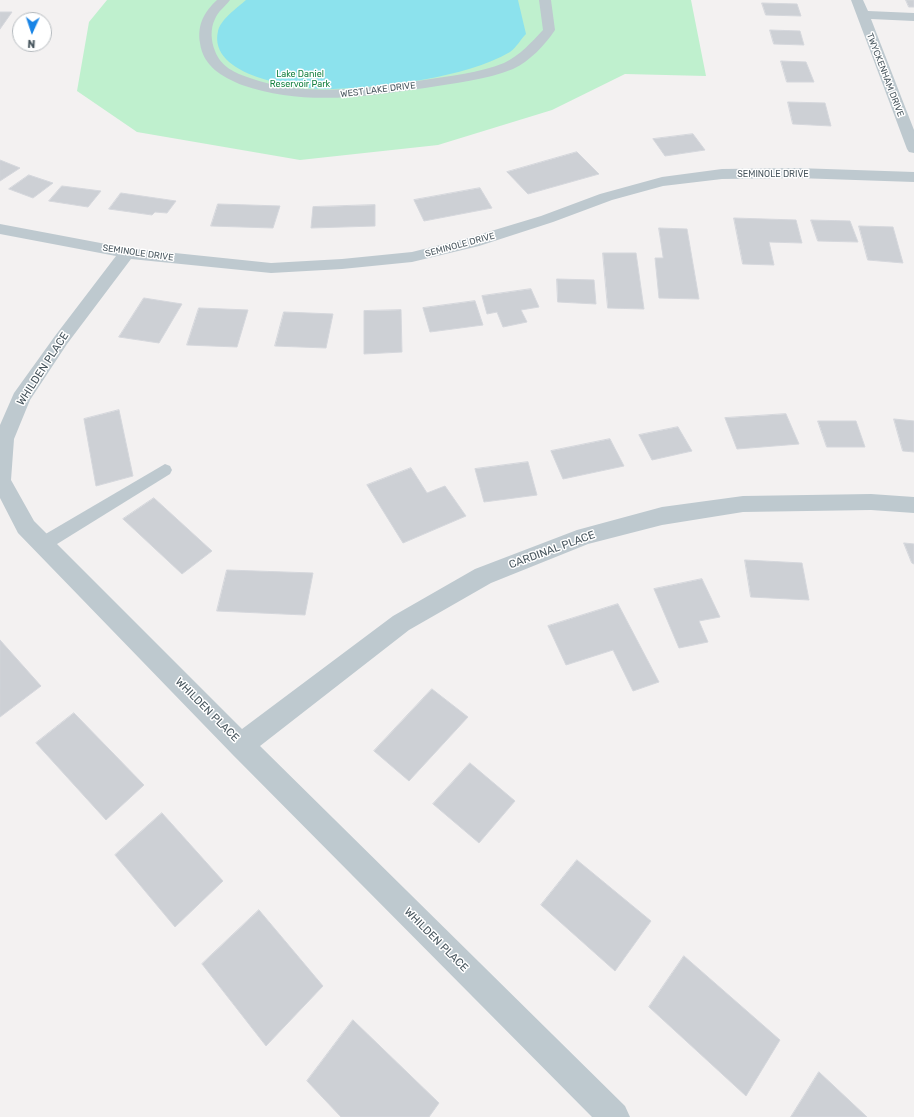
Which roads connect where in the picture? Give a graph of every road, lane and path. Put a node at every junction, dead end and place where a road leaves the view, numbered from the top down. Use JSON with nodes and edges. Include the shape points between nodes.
{"nodes":[{"id":1,"x":224,"y":0,"type":"edge"},
{"id":2,"x":545,"y":0,"type":"edge"},
{"id":3,"x":857,"y":0,"type":"edge"},
{"id":4,"x":862,"y":15,"type":"junction"},
{"id":5,"x":914,"y":17,"type":"edge"},
{"id":6,"x":914,"y":149,"type":"edge"},
{"id":7,"x":914,"y":177,"type":"edge"},
{"id":8,"x":0,"y":229,"type":"edge"},
{"id":9,"x":127,"y":253,"type":"junction"},
{"id":10,"x":165,"y":470,"type":"dead end"},
{"id":11,"x":914,"y":505,"type":"edge"},
{"id":12,"x":43,"y":544,"type":"junction"},
{"id":13,"x":241,"y":745,"type":"junction"},
{"id":14,"x":614,"y":1117,"type":"edge"}],
"edges":[{"from":1,"to":2,"type":"street","name":"WEST LAKE DRIVE","via":[[212,10],[204,30],[208,52],[220,68],[248,82],[288,93],[335,94],[467,77],[510,65],[537,44],[549,30]]},
{"from":3,"to":4,"type":"street","name":"TWYCKENHAM DRIVE"},
{"from":4,"to":5,"type":"street"},
{"from":4,"to":6,"type":"street","name":"TWYCKENHAM DRIVE"},
{"from":7,"to":9,"type":"street","name":"SEMINOLE DRIVE","via":[[797,173],[729,174],[662,182],[606,197],[473,242],[412,257],[342,264],[271,268]]},
{"from":8,"to":9,"type":"street","name":"SEMINOLE DRIVE"},
{"from":9,"to":12,"type":"street","name":"WHILDEN PLACE","via":[[21,398],[4,439],[1,480],[26,527]]},
{"from":10,"to":12,"type":"lane"},
{"from":11,"to":13,"type":"street","name":"CARDINAL PLACE","via":[[871,502],[743,504],[662,516],[586,536],[483,576],[401,623]]},
{"from":12,"to":13,"type":"street","name":"WHILDEN PLACE"},
{"from":13,"to":14,"type":"street","name":"WHILDEN PLACE"}]}
